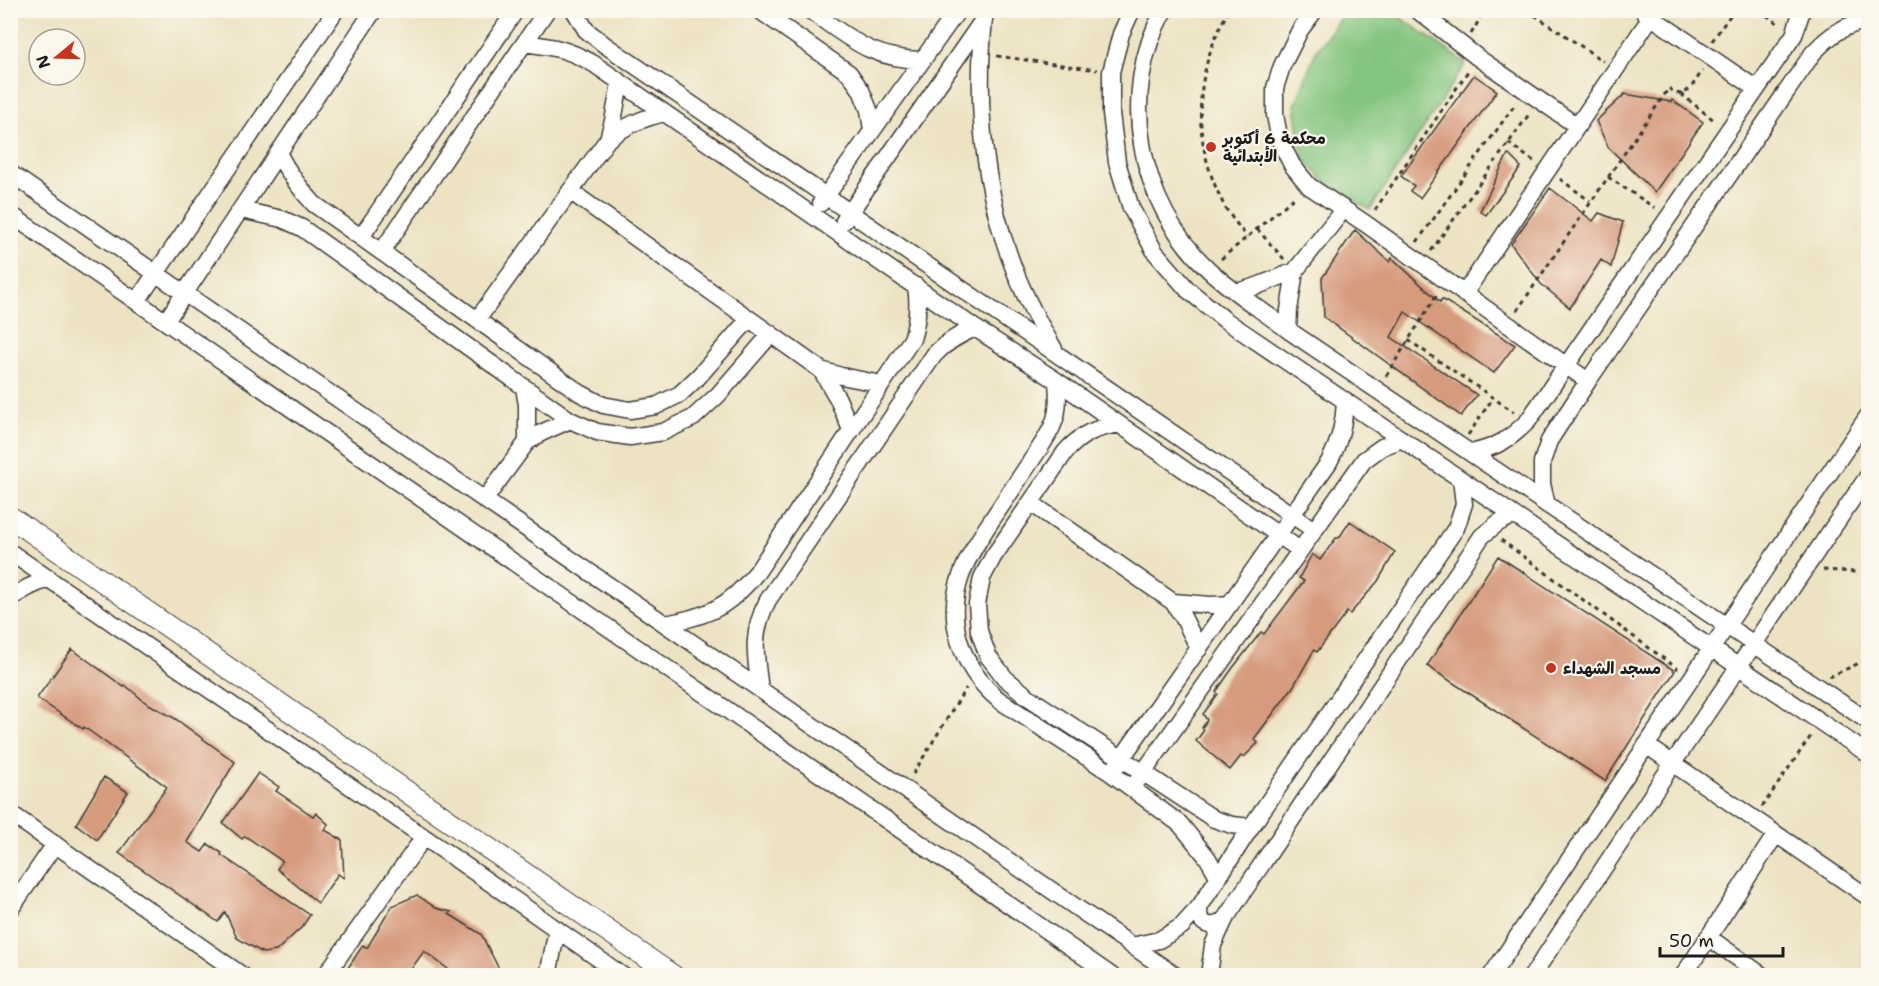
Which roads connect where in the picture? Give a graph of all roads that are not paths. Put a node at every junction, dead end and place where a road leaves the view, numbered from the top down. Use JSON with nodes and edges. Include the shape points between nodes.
{"nodes":[{"id":1,"x":336,"y":10,"type":"edge"},
{"id":2,"x":374,"y":10,"type":"edge"},
{"id":3,"x":516,"y":10,"type":"edge"},
{"id":4,"x":547,"y":10,"type":"edge"},
{"id":5,"x":574,"y":10,"type":"edge"},
{"id":6,"x":759,"y":10,"type":"edge"},
{"id":7,"x":809,"y":10,"type":"edge"},
{"id":8,"x":958,"y":10,"type":"edge"},
{"id":9,"x":1132,"y":10,"type":"edge"},
{"id":10,"x":1164,"y":10,"type":"edge"},
{"id":11,"x":1315,"y":10,"type":"edge"},
{"id":12,"x":1417,"y":10,"type":"edge"},
{"id":13,"x":1802,"y":10,"type":"edge"},
{"id":14,"x":1861,"y":10,"type":"edge"},
{"id":15,"x":1647,"y":14,"type":"edge"},
{"id":16,"x":987,"y":15,"type":"edge"},
{"id":17,"x":1869,"y":18,"type":"edge"},
{"id":18,"x":525,"y":43,"type":"junction"},
{"id":19,"x":922,"y":60,"type":"junction"},
{"id":20,"x":620,"y":83,"type":"junction"},
{"id":21,"x":1757,"y":89,"type":"junction"},
{"id":22,"x":665,"y":113,"type":"junction"},
{"id":23,"x":1578,"y":126,"type":"junction"},
{"id":24,"x":872,"y":130,"type":"junction"},
{"id":25,"x":608,"y":139,"type":"junction"},
{"id":26,"x":278,"y":153,"type":"junction"},
{"id":27,"x":10,"y":173,"type":"edge"},
{"id":28,"x":570,"y":191,"type":"junction"},
{"id":29,"x":826,"y":196,"type":"junction"},
{"id":30,"x":240,"y":210,"type":"junction"},
{"id":31,"x":1344,"y":210,"type":"junction"},
{"id":32,"x":850,"y":212,"type":"junction"},
{"id":33,"x":10,"y":213,"type":"edge"},
{"id":34,"x":813,"y":215,"type":"junction"},
{"id":35,"x":837,"y":231,"type":"junction"},
{"id":36,"x":361,"y":237,"type":"junction"},
{"id":37,"x":382,"y":251,"type":"junction"},
{"id":38,"x":1295,"y":271,"type":"junction"},
{"id":39,"x":157,"y":273,"type":"junction"},
{"id":40,"x":916,"y":286,"type":"junction"},
{"id":41,"x":1237,"y":292,"type":"junction"},
{"id":42,"x":185,"y":293,"type":"junction"},
{"id":43,"x":1464,"y":294,"type":"junction"},
{"id":44,"x":137,"y":301,"type":"junction"},
{"id":45,"x":749,"y":319,"type":"junction"},
{"id":46,"x":477,"y":320,"type":"junction"},
{"id":47,"x":166,"y":321,"type":"junction"},
{"id":48,"x":975,"y":328,"type":"junction"},
{"id":49,"x":1288,"y":330,"type":"junction"},
{"id":50,"x":771,"y":334,"type":"junction"},
{"id":51,"x":1056,"y":352,"type":"junction"},
{"id":52,"x":902,"y":354,"type":"junction"},
{"id":53,"x":1567,"y":366,"type":"junction"},
{"id":54,"x":924,"y":368,"type":"junction"},
{"id":55,"x":821,"y":370,"type":"junction"},
{"id":56,"x":1058,"y":381,"type":"junction"},
{"id":57,"x":1588,"y":381,"type":"junction"},
{"id":58,"x":882,"y":384,"type":"junction"},
{"id":59,"x":524,"y":387,"type":"junction"},
{"id":60,"x":1345,"y":400,"type":"junction"},
{"id":61,"x":1869,"y":416,"type":"edge"},
{"id":62,"x":570,"y":420,"type":"junction"},
{"id":63,"x":1118,"y":424,"type":"junction"},
{"id":64,"x":851,"y":430,"type":"junction"},
{"id":65,"x":1047,"y":436,"type":"junction"},
{"id":66,"x":1402,"y":439,"type":"junction"},
{"id":67,"x":527,"y":441,"type":"junction"},
{"id":68,"x":1466,"y":450,"type":"junction"},
{"id":69,"x":1066,"y":451,"type":"junction"},
{"id":70,"x":1869,"y":476,"type":"edge"},
{"id":71,"x":1461,"y":479,"type":"junction"},
{"id":72,"x":485,"y":499,"type":"junction"},
{"id":73,"x":1031,"y":503,"type":"junction"},
{"id":74,"x":1547,"y":505,"type":"junction"},
{"id":75,"x":1292,"y":515,"type":"junction"},
{"id":76,"x":1514,"y":515,"type":"junction"},
{"id":77,"x":10,"y":517,"type":"edge"},
{"id":78,"x":1314,"y":530,"type":"junction"},
{"id":79,"x":1279,"y":535,"type":"junction"},
{"id":80,"x":1444,"y":546,"type":"junction"},
{"id":81,"x":1300,"y":550,"type":"junction"},
{"id":82,"x":10,"y":552,"type":"edge"},
{"id":83,"x":1467,"y":559,"type":"junction"},
{"id":84,"x":49,"y":578,"type":"junction"},
{"id":85,"x":10,"y":598,"type":"edge"},
{"id":86,"x":1173,"y":602,"type":"junction"},
{"id":87,"x":1231,"y":603,"type":"junction"},
{"id":88,"x":665,"y":624,"type":"junction"},
{"id":89,"x":1728,"y":626,"type":"junction"},
{"id":90,"x":1755,"y":644,"type":"junction"},
{"id":91,"x":1712,"y":648,"type":"junction"},
{"id":92,"x":1199,"y":649,"type":"junction"},
{"id":93,"x":1740,"y":667,"type":"junction"},
{"id":94,"x":760,"y":689,"type":"junction"},
{"id":95,"x":1869,"y":721,"type":"edge"},
{"id":96,"x":1646,"y":745,"type":"junction"},
{"id":97,"x":1869,"y":754,"type":"edge"},
{"id":98,"x":1123,"y":758,"type":"junction"},
{"id":99,"x":1673,"y":763,"type":"junction"},
{"id":100,"x":1144,"y":772,"type":"junction"},
{"id":101,"x":1111,"y":773,"type":"junction"},
{"id":102,"x":1133,"y":788,"type":"junction"},
{"id":103,"x":10,"y":813,"type":"edge"},
{"id":104,"x":1251,"y":827,"type":"junction"},
{"id":105,"x":1776,"y":834,"type":"junction"},
{"id":106,"x":424,"y":837,"type":"junction"},
{"id":107,"x":55,"y":844,"type":"junction"},
{"id":108,"x":1218,"y":876,"type":"junction"},
{"id":109,"x":1869,"y":897,"type":"edge"},
{"id":110,"x":1200,"y":906,"type":"junction"},
{"id":111,"x":10,"y":910,"type":"edge"},
{"id":112,"x":1225,"y":919,"type":"junction"},
{"id":113,"x":557,"y":929,"type":"junction"},
{"id":114,"x":1708,"y":937,"type":"junction"},
{"id":115,"x":1132,"y":946,"type":"junction"},
{"id":116,"x":243,"y":975,"type":"edge"},
{"id":117,"x":325,"y":975,"type":"edge"},
{"id":118,"x":548,"y":975,"type":"edge"},
{"id":119,"x":622,"y":975,"type":"edge"},
{"id":120,"x":673,"y":975,"type":"edge"},
{"id":121,"x":1112,"y":975,"type":"edge"},
{"id":122,"x":1176,"y":975,"type":"edge"},
{"id":123,"x":1209,"y":975,"type":"edge"},
{"id":124,"x":1491,"y":975,"type":"edge"},
{"id":125,"x":1532,"y":975,"type":"edge"},
{"id":126,"x":1683,"y":975,"type":"edge"},
{"id":127,"x":1763,"y":975,"type":"edge"}],
"edges":[{"from":1,"to":39,"type":"street"},
{"from":2,"to":26,"type":"street"},
{"from":3,"to":36,"type":"street"},
{"from":4,"to":18,"type":"street"},
{"from":5,"to":29,"type":"street","via":[[586,30],[605,45]]},
{"from":6,"to":24,"type":"street","via":[[849,73],[861,90]]},
{"from":7,"to":19,"type":"street","via":[[863,48],[902,60]]},
{"from":8,"to":19,"type":"street"},
{"from":9,"to":60,"type":"street","via":[[1111,72],[1111,113],[1118,162],[1131,208],[1155,252],[1188,290],[1225,320]]},
{"from":10,"to":41,"type":"street","via":[[1141,71],[1138,114],[1144,158],[1158,199],[1179,237],[1208,269]]},
{"from":11,"to":31,"type":"street","via":[[1282,66],[1275,88],[1275,115],[1292,165],[1309,186]]},
{"from":12,"to":23,"type":"street","via":[[1477,57]]},
{"from":13,"to":21,"type":"street","via":[[1794,35]]},
{"from":14,"to":17,"type":"street"},
{"from":15,"to":21,"type":"street"},
{"from":15,"to":23,"type":"street"},
{"from":16,"to":32,"type":"street"},
{"from":16,"to":51,"type":"street","via":[[980,53],[980,105],[994,209],[1030,307]]},
{"from":17,"to":57,"type":"street","via":[[1829,36],[1813,53]]},
{"from":18,"to":20,"type":"street","via":[[574,52]]},
{"from":18,"to":37,"type":"street"},
{"from":19,"to":24,"type":"street"},
{"from":20,"to":22,"type":"street"},
{"from":20,"to":25,"type":"street"},
{"from":21,"to":53,"type":"street"},
{"from":22,"to":25,"type":"street","via":[[644,118]]},
{"from":22,"to":34,"type":"street"},
{"from":23,"to":43,"type":"street"},
{"from":24,"to":29,"type":"street"},
{"from":25,"to":28,"type":"street"},
{"from":26,"to":30,"type":"street"},
{"from":26,"to":36,"type":"street","via":[[314,204]]},
{"from":27,"to":39,"type":"street"},
{"from":28,"to":45,"type":"street"},
{"from":28,"to":46,"type":"street"},
{"from":29,"to":32,"type":"street"},
{"from":29,"to":34,"type":"street"},
{"from":30,"to":42,"type":"street"},
{"from":30,"to":59,"type":"street","via":[[282,219],[302,228]]},
{"from":31,"to":38,"type":"street"},
{"from":31,"to":43,"type":"street"},
{"from":32,"to":35,"type":"street"},
{"from":32,"to":51,"type":"street"},
{"from":33,"to":44,"type":"street"},
{"from":34,"to":35,"type":"street"},
{"from":35,"to":40,"type":"street"},
{"from":36,"to":37,"type":"street"},
{"from":37,"to":46,"type":"street"},
{"from":38,"to":41,"type":"street"},
{"from":38,"to":49,"type":"street"},
{"from":39,"to":42,"type":"street"},
{"from":39,"to":44,"type":"street"},
{"from":40,"to":48,"type":"street"},
{"from":40,"to":52,"type":"street","via":[[917,322]]},
{"from":41,"to":49,"type":"street"},
{"from":42,"to":47,"type":"street"},
{"from":42,"to":72,"type":"street"},
{"from":43,"to":53,"type":"street"},
{"from":44,"to":47,"type":"street"},
{"from":45,"to":46,"type":"street","via":[[680,394],[656,406],[630,410],[603,405],[580,393]]},
{"from":45,"to":50,"type":"street"},
{"from":47,"to":121,"type":"street"},
{"from":48,"to":54,"type":"street","via":[[946,343]]},
{"from":48,"to":56,"type":"street"},
{"from":49,"to":68,"type":"street"},
{"from":50,"to":55,"type":"street"},
{"from":50,"to":62,"type":"street","via":[[718,396],[693,418],[663,432],[630,437],[597,432]]},
{"from":51,"to":75,"type":"street"},
{"from":52,"to":54,"type":"street"},
{"from":52,"to":58,"type":"street"},
{"from":53,"to":57,"type":"street"},
{"from":53,"to":68,"type":"street","via":[[1512,437],[1493,448]]},
{"from":54,"to":94,"type":"street","via":[[760,614],[754,645]]},
{"from":55,"to":58,"type":"street"},
{"from":55,"to":64,"type":"street"},
{"from":56,"to":63,"type":"street"},
{"from":56,"to":65,"type":"street","via":[[1056,414]]},
{"from":57,"to":74,"type":"street","via":[[1549,441],[1542,462]]},
{"from":58,"to":64,"type":"street"},
{"from":59,"to":62,"type":"street"},
{"from":59,"to":67,"type":"street"},
{"from":60,"to":66,"type":"street"},
{"from":60,"to":75,"type":"street","via":[[1339,443]]},
{"from":61,"to":89,"type":"street"},
{"from":62,"to":67,"type":"street"},
{"from":63,"to":69,"type":"street","via":[[1088,432]]},
{"from":63,"to":79,"type":"street"},
{"from":64,"to":88,"type":"street","via":[[744,588],[713,611]]},
{"from":65,"to":69,"type":"street","via":[[1063,435]]},
{"from":65,"to":101,"type":"street","via":[[962,570],[954,599],[954,625],[963,652],[987,690]]},
{"from":66,"to":71,"type":"street"},
{"from":66,"to":78,"type":"street","via":[[1364,460]]},
{"from":67,"to":72,"type":"street"},
{"from":68,"to":74,"type":"street"},
{"from":69,"to":73,"type":"street"},
{"from":70,"to":90,"type":"street"},
{"from":71,"to":76,"type":"street"},
{"from":71,"to":80,"type":"street","via":[[1461,517]]},
{"from":72,"to":88,"type":"street"},
{"from":73,"to":86,"type":"street"},
{"from":73,"to":98,"type":"street","via":[[982,578],[977,604],[979,631],[988,656],[1005,678],[1028,697]]},
{"from":74,"to":89,"type":"street"},
{"from":75,"to":78,"type":"street"},
{"from":75,"to":79,"type":"street"},
{"from":76,"to":83,"type":"street","via":[[1482,536]]},
{"from":76,"to":91,"type":"street"},
{"from":77,"to":120,"type":"street"},
{"from":78,"to":81,"type":"street"},
{"from":79,"to":81,"type":"street"},
{"from":79,"to":87,"type":"street"},
{"from":80,"to":83,"type":"street","via":[[1463,542]]},
{"from":80,"to":104,"type":"street"},
{"from":81,"to":100,"type":"street"},
{"from":82,"to":84,"type":"street"},
{"from":83,"to":112,"type":"street"},
{"from":84,"to":85,"type":"street"},
{"from":84,"to":106,"type":"street"},
{"from":86,"to":87,"type":"street"},
{"from":86,"to":92,"type":"street"},
{"from":87,"to":92,"type":"street"},
{"from":88,"to":94,"type":"street"},
{"from":89,"to":90,"type":"street"},
{"from":89,"to":91,"type":"street"},
{"from":90,"to":93,"type":"street"},
{"from":90,"to":95,"type":"street"},
{"from":91,"to":93,"type":"street"},
{"from":91,"to":96,"type":"street"},
{"from":92,"to":98,"type":"street"},
{"from":93,"to":97,"type":"street"},
{"from":93,"to":99,"type":"street"},
{"from":94,"to":115,"type":"street"},
{"from":96,"to":99,"type":"street"},
{"from":96,"to":124,"type":"street"},
{"from":98,"to":100,"type":"street"},
{"from":98,"to":101,"type":"street"},
{"from":99,"to":105,"type":"street"},
{"from":99,"to":125,"type":"street"},
{"from":100,"to":102,"type":"street"},
{"from":100,"to":104,"type":"street","via":[[1214,819]]},
{"from":101,"to":102,"type":"street"},
{"from":102,"to":108,"type":"street","via":[[1180,824]]},
{"from":103,"to":107,"type":"street"},
{"from":104,"to":108,"type":"street"},
{"from":105,"to":109,"type":"street"},
{"from":105,"to":114,"type":"street"},
{"from":106,"to":113,"type":"street"},
{"from":106,"to":117,"type":"street"},
{"from":107,"to":111,"type":"street"},
{"from":107,"to":116,"type":"street"},
{"from":108,"to":110,"type":"street"},
{"from":110,"to":112,"type":"street","via":[[1200,920],[1205,924],[1220,925]]},
{"from":110,"to":115,"type":"street","via":[[1182,926],[1159,940]]},
{"from":112,"to":123,"type":"street","via":[[1214,945]]},
{"from":113,"to":118,"type":"street"},
{"from":113,"to":119,"type":"street"},
{"from":114,"to":126,"type":"street"},
{"from":114,"to":127,"type":"street"},
{"from":115,"to":122,"type":"street"}]}
